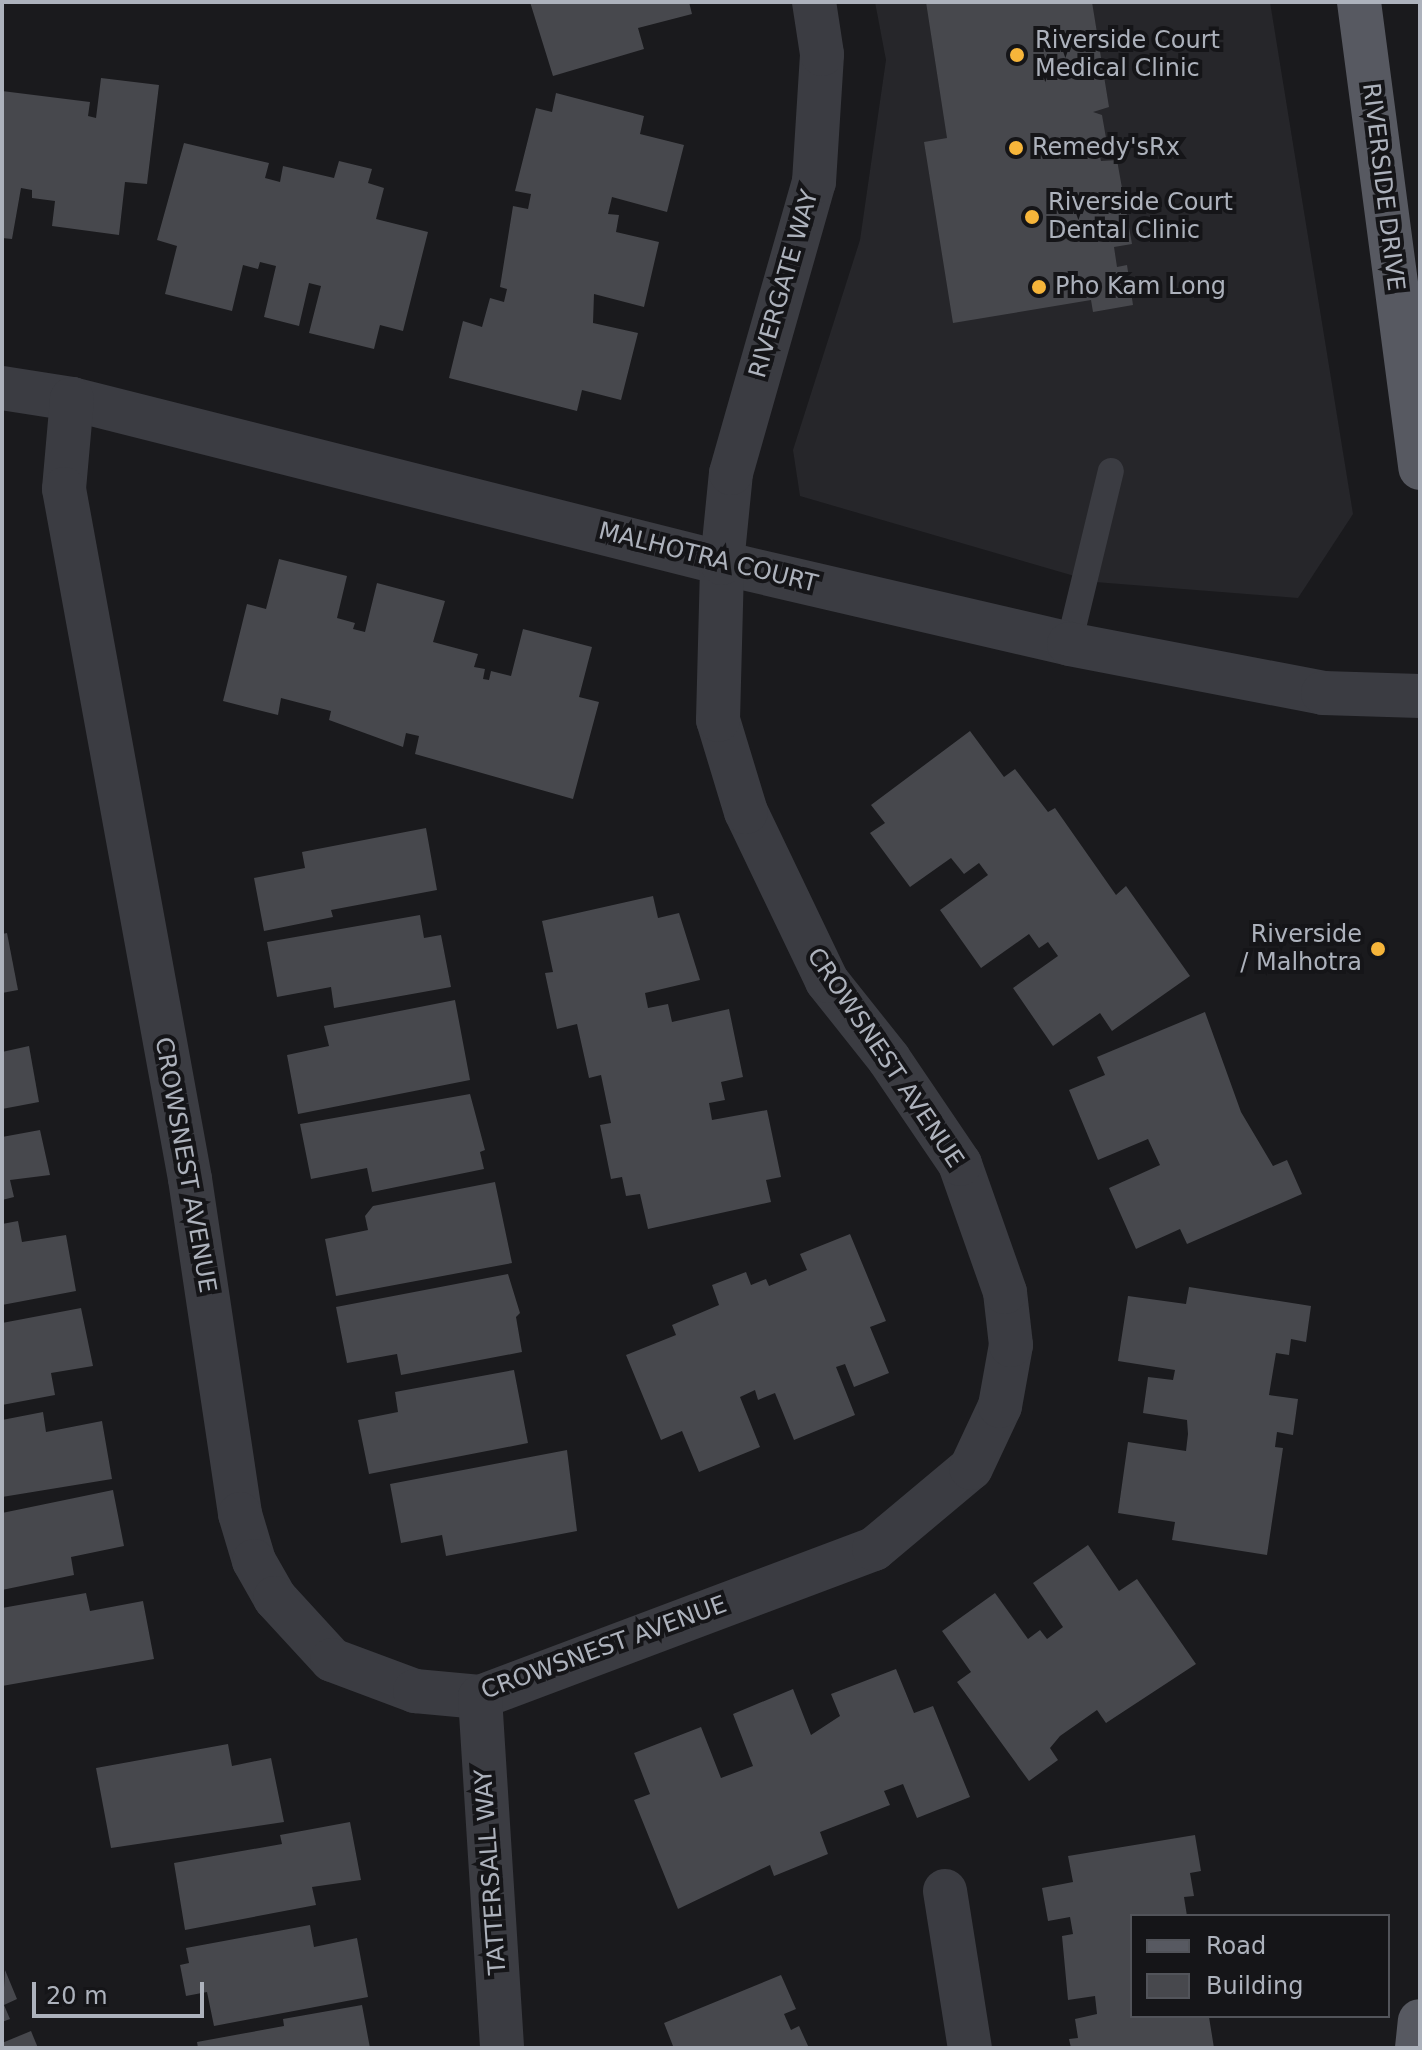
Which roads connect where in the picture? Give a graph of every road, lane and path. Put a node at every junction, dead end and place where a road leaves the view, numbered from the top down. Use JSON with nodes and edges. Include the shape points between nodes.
{"nodes":[{"id":1,"x":814,"y":2,"type":"edge"},
{"id":2,"x":1359,"y":2,"type":"edge"},
{"id":3,"x":2,"y":388,"type":"edge"},
{"id":4,"x":72,"y":399,"type":"junction"},
{"id":5,"x":1420,"y":468,"type":"edge"},
{"id":6,"x":1111,"y":471,"type":"dead end"},
{"id":7,"x":722,"y":563,"type":"junction"},
{"id":8,"x":1069,"y":644,"type":"junction"},
{"id":9,"x":1420,"y":696,"type":"edge"},
{"id":10,"x":480,"y":1697,"type":"junction"},
{"id":11,"x":945,"y":1891,"type":"dead end"},
{"id":12,"x":1420,"y":2021,"type":"edge"},
{"id":13,"x":502,"y":2048,"type":"edge"},
{"id":14,"x":970,"y":2048,"type":"edge"},
{"id":15,"x":1417,"y":2048,"type":"edge"}],
"edges":[{"from":1,"to":7,"type":"street","name":"RIVERGATE WAY","via":[[822,54],[814,182],[731,473]]},
{"from":2,"to":5,"type":"main road","name":"RIVERSIDE DRIVE"},
{"from":3,"to":4,"type":"street","name":"MALHOTRA COURT"},
{"from":4,"to":7,"type":"street","name":"MALHOTRA COURT"},
{"from":4,"to":10,"type":"street","name":"CROWSNEST AVENUE","via":[[64,489],[190,1179],[240,1514],[254,1561],[275,1598],[332,1660],[415,1691]]},
{"from":6,"to":8,"type":"lane"},
{"from":7,"to":8,"type":"street","name":"MALHOTRA COURT"},
{"from":7,"to":10,"type":"street","name":"CROWSNEST AVENUE","via":[[718,720],[746,812],[827,981],[889,1059],[960,1164],[1005,1292],[1011,1345],[1000,1406],[971,1468],[874,1549]]},
{"from":8,"to":9,"type":"street","name":"MALHOTRA COURT","via":[[1323,693]]},
{"from":10,"to":13,"type":"street","name":"TATTERSALL WAY"},
{"from":11,"to":14,"type":"street"},
{"from":12,"to":15,"type":"main road"}]}
